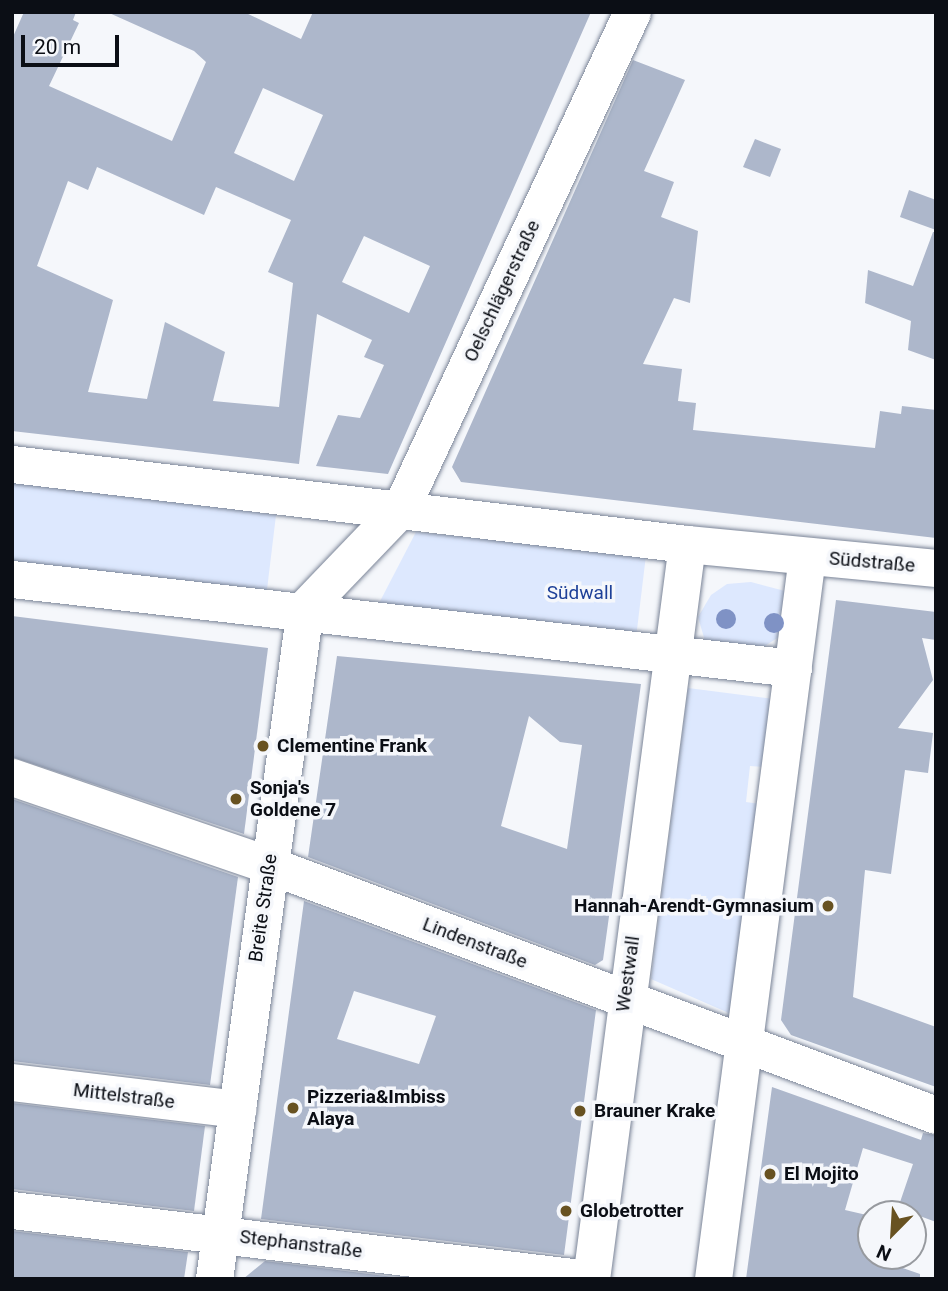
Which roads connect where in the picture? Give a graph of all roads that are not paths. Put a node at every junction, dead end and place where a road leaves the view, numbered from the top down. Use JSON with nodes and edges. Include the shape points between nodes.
{"nodes":[{"id":1,"x":632,"y":12,"type":"edge"},
{"id":2,"x":12,"y":464,"type":"edge"},
{"id":3,"x":401,"y":508,"type":"junction"},
{"id":4,"x":687,"y":544,"type":"junction"},
{"id":5,"x":807,"y":556,"type":"junction"},
{"id":6,"x":936,"y":568,"type":"edge"},
{"id":7,"x":12,"y":579,"type":"edge"},
{"id":8,"x":305,"y":608,"type":"junction"},
{"id":9,"x":672,"y":653,"type":"junction"},
{"id":10,"x":793,"y":668,"type":"junction"},
{"id":11,"x":12,"y":777,"type":"edge"},
{"id":12,"x":269,"y":865,"type":"junction"},
{"id":13,"x":624,"y":999,"type":"junction"},
{"id":14,"x":744,"y":1045,"type":"junction"},
{"id":15,"x":12,"y":1082,"type":"edge"},
{"id":16,"x":237,"y":1109,"type":"junction"},
{"id":17,"x":936,"y":1115,"type":"edge"},
{"id":18,"x":12,"y":1210,"type":"edge"},
{"id":19,"x":220,"y":1234,"type":"junction"},
{"id":20,"x":214,"y":1279,"type":"edge"},
{"id":21,"x":590,"y":1279,"type":"edge"},
{"id":22,"x":713,"y":1279,"type":"edge"}],
"edges":[{"from":1,"to":3,"type":"street","name":"Oelschlägerstraße"},
{"from":2,"to":3,"type":"street"},
{"from":3,"to":4,"type":"street"},
{"from":3,"to":8,"type":"street","name":"Oelschlägerstraße"},
{"from":4,"to":5,"type":"street"},
{"from":4,"to":9,"type":"street","name":"Westwall"},
{"from":5,"to":6,"type":"street","name":"Südstraße"},
{"from":5,"to":10,"type":"street"},
{"from":7,"to":8,"type":"street"},
{"from":8,"to":9,"type":"street"},
{"from":8,"to":12,"type":"street","name":"Breite Straße"},
{"from":9,"to":10,"type":"street"},
{"from":9,"to":13,"type":"street","name":"Westwall"},
{"from":10,"to":14,"type":"street"},
{"from":11,"to":12,"type":"street","name":"Lindenstraße"},
{"from":12,"to":13,"type":"street","name":"Lindenstraße"},
{"from":12,"to":16,"type":"street","name":"Breite Straße"},
{"from":13,"to":14,"type":"street","name":"Lindenstraße"},
{"from":13,"to":21,"type":"street","name":"Westwall"},
{"from":14,"to":17,"type":"street","name":"Lindenstraße"},
{"from":14,"to":22,"type":"street"},
{"from":15,"to":16,"type":"street","name":"Mittelstraße"},
{"from":16,"to":19,"type":"street","name":"Breite Straße"},
{"from":18,"to":19,"type":"street","name":"Stephanstraße"},
{"from":19,"to":20,"type":"street","name":"Breite Straße"},
{"from":19,"to":21,"type":"street","name":"Stephanstraße"}]}
